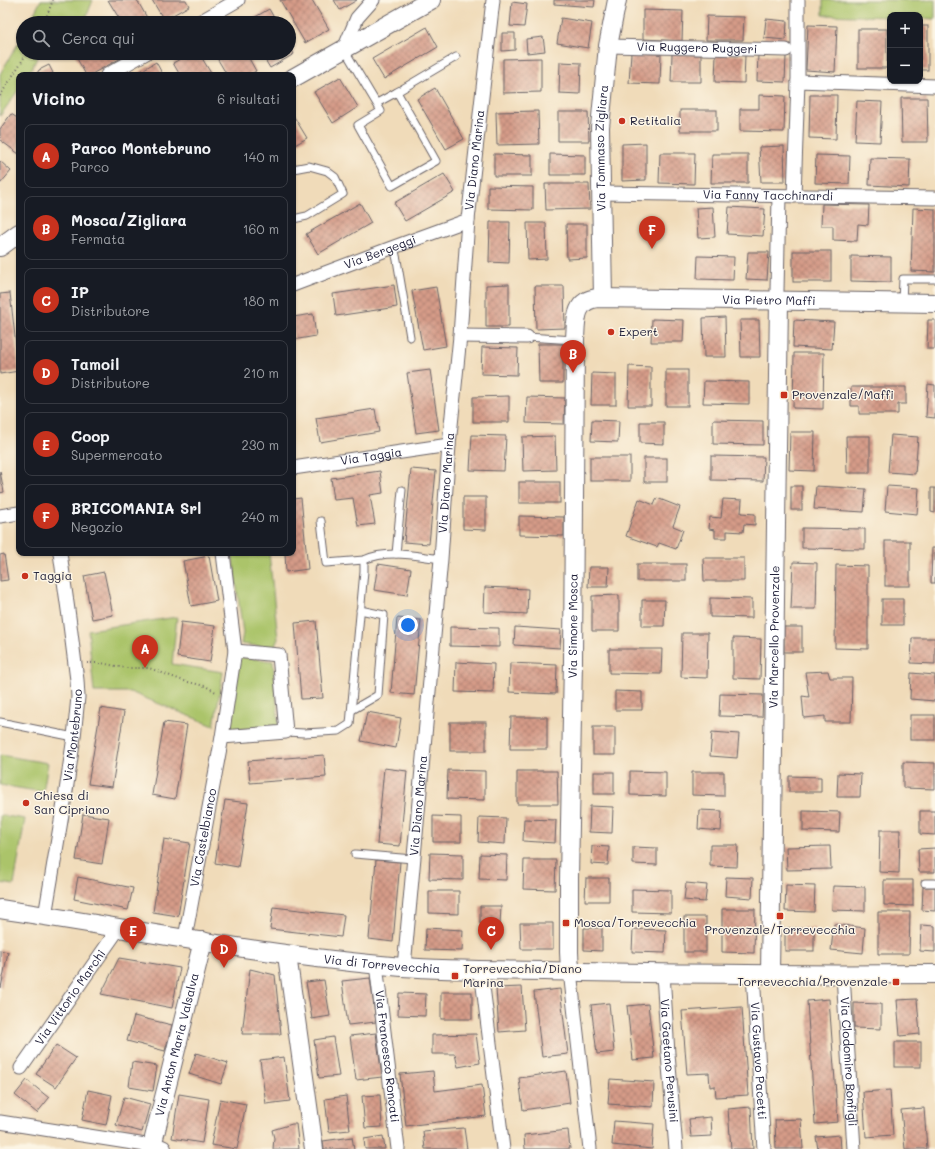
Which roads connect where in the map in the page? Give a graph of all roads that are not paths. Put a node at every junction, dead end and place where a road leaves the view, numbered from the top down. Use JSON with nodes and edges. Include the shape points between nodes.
{"nodes":[{"id":1,"x":238,"y":0,"type":"edge"},
{"id":2,"x":373,"y":0,"type":"edge"},
{"id":3,"x":431,"y":0,"type":"edge"},
{"id":4,"x":493,"y":0,"type":"edge"},
{"id":5,"x":617,"y":0,"type":"edge"},
{"id":6,"x":798,"y":0,"type":"edge"},
{"id":7,"x":210,"y":16,"type":"edge"},
{"id":8,"x":608,"y":46,"type":"junction"},
{"id":9,"x":344,"y":49,"type":"junction"},
{"id":10,"x":786,"y":50,"type":"dead end"},
{"id":11,"x":456,"y":57,"type":"dead end"},
{"id":12,"x":137,"y":60,"type":"edge"},
{"id":13,"x":122,"y":72,"type":"edge"},
{"id":14,"x":296,"y":76,"type":"edge"},
{"id":15,"x":798,"y":81,"type":"junction"},
{"id":16,"x":935,"y":86,"type":"edge"},
{"id":17,"x":397,"y":92,"type":"junction"},
{"id":18,"x":377,"y":103,"type":"junction"},
{"id":19,"x":296,"y":168,"type":"edge"},
{"id":20,"x":601,"y":193,"type":"junction"},
{"id":21,"x":778,"y":196,"type":"junction"},
{"id":22,"x":794,"y":196,"type":"junction"},
{"id":23,"x":935,"y":198,"type":"edge"},
{"id":24,"x":296,"y":218,"type":"edge"},
{"id":25,"x":468,"y":220,"type":"junction"},
{"id":26,"x":16,"y":235,"type":"edge"},
{"id":27,"x":394,"y":247,"type":"junction"},
{"id":28,"x":0,"y":248,"type":"edge"},
{"id":29,"x":935,"y":279,"type":"edge"},
{"id":30,"x":296,"y":284,"type":"edge"},
{"id":31,"x":778,"y":295,"type":"junction"},
{"id":32,"x":603,"y":298,"type":"junction"},
{"id":33,"x":902,"y":303,"type":"junction"},
{"id":34,"x":935,"y":303,"type":"edge"},
{"id":35,"x":460,"y":336,"type":"junction"},
{"id":36,"x":527,"y":336,"type":"joint"},
{"id":37,"x":410,"y":337,"type":"dead end"},
{"id":38,"x":575,"y":340,"type":"junction"},
{"id":39,"x":449,"y":445,"type":"junction"},
{"id":40,"x":296,"y":468,"type":"edge"},
{"id":41,"x":402,"y":490,"type":"dead end"},
{"id":42,"x":16,"y":513,"type":"edge"},
{"id":43,"x":0,"y":516,"type":"edge"},
{"id":44,"x":320,"y":521,"type":"dead end"},
{"id":45,"x":396,"y":554,"type":"junction"},
{"id":46,"x":60,"y":556,"type":"edge"},
{"id":47,"x":223,"y":556,"type":"edge"},
{"id":48,"x":440,"y":559,"type":"junction"},
{"id":49,"x":364,"y":560,"type":"junction"},
{"id":50,"x":360,"y":610,"type":"junction"},
{"id":51,"x":235,"y":651,"type":"junction"},
{"id":52,"x":352,"y":710,"type":"junction"},
{"id":53,"x":0,"y":722,"type":"edge"},
{"id":54,"x":286,"y":732,"type":"junction"},
{"id":55,"x":74,"y":737,"type":"junction"},
{"id":56,"x":222,"y":737,"type":"junction"},
{"id":57,"x":355,"y":854,"type":"dead end"},
{"id":58,"x":413,"y":859,"type":"junction"},
{"id":59,"x":925,"y":883,"type":"dead end"},
{"id":60,"x":935,"y":883,"type":"edge"},
{"id":61,"x":0,"y":909,"type":"edge"},
{"id":62,"x":45,"y":916,"type":"junction"},
{"id":63,"x":119,"y":928,"type":"junction"},
{"id":64,"x":185,"y":938,"type":"junction"},
{"id":65,"x":203,"y":941,"type":"junction"},
{"id":66,"x":287,"y":955,"type":"junction"},
{"id":67,"x":376,"y":964,"type":"junction"},
{"id":68,"x":404,"y":967,"type":"junction"},
{"id":69,"x":482,"y":970,"type":"junction"},
{"id":70,"x":570,"y":972,"type":"junction"},
{"id":71,"x":664,"y":973,"type":"junction"},
{"id":72,"x":762,"y":974,"type":"junction"},
{"id":73,"x":935,"y":974,"type":"edge"},
{"id":74,"x":843,"y":975,"type":"junction"},
{"id":75,"x":21,"y":1068,"type":"dead end"},
{"id":76,"x":0,"y":1122,"type":"edge"},
{"id":77,"x":155,"y":1148,"type":"edge"},
{"id":78,"x":314,"y":1149,"type":"edge"},
{"id":79,"x":398,"y":1149,"type":"edge"},
{"id":80,"x":503,"y":1149,"type":"edge"},
{"id":81,"x":590,"y":1149,"type":"edge"},
{"id":82,"x":676,"y":1149,"type":"edge"},
{"id":83,"x":764,"y":1149,"type":"edge"},
{"id":84,"x":854,"y":1149,"type":"edge"}],
"edges":[{"from":1,"to":7,"type":"street"},
{"from":2,"to":9,"type":"street","via":[[357,18]]},
{"from":3,"to":9,"type":"street"},
{"from":4,"to":25,"type":"street","name":"Via Diano Marina"},
{"from":5,"to":8,"type":"street","name":"Via Tommaso Zigliara"},
{"from":6,"to":15,"type":"street"},
{"from":8,"to":10,"type":"street","name":"Via Ruggero Ruggeri"},
{"from":8,"to":20,"type":"street","name":"Via Tommaso Zigliara","via":[[600,127]]},
{"from":9,"to":14,"type":"street"},
{"from":9,"to":18,"type":"lane"},
{"from":11,"to":17,"type":"lane"},
{"from":12,"to":13,"type":"street"},
{"from":15,"to":16,"type":"street"},
{"from":15,"to":22,"type":"street"},
{"from":17,"to":18,"type":"lane"},
{"from":17,"to":18,"type":"lane","via":[[436,161],[392,186],[358,125],[381,111]]},
{"from":19,"to":24,"type":"lane","via":[[309,166],[327,170],[335,177],[344,194],[307,216]]},
{"from":20,"to":21,"type":"street","name":"Via Fanny Tacchinardi"},
{"from":20,"to":32,"type":"street","name":"Via Tommaso Zigliara"},
{"from":21,"to":22,"type":"street","name":"Via Fanny Tacchinardi"},
{"from":21,"to":31,"type":"street"},
{"from":22,"to":23,"type":"street","name":"Via Fanny Tacchinardi"},
{"from":25,"to":27,"type":"street","name":"Via Bergeggi"},
{"from":25,"to":35,"type":"street","name":"Via Diano Marina"},
{"from":26,"to":28,"type":"street"},
{"from":27,"to":30,"type":"street","name":"Via Bergeggi"},
{"from":27,"to":37,"type":"lane"},
{"from":29,"to":33,"type":"lane","via":[[903,279]]},
{"from":31,"to":32,"type":"street","name":"Via Pietro Maffi"},
{"from":31,"to":33,"type":"street","name":"Via Pietro Maffi"},
{"from":31,"to":72,"type":"street","name":"Via Marcello Provenzale","via":[[773,828]]},
{"from":32,"to":38,"type":"street","name":"Via Simone Mosca","via":[[589,299],[582,303],[577,316]]},
{"from":33,"to":34,"type":"street","name":"Via Pietro Maffi"},
{"from":35,"to":36,"type":"street"},
{"from":35,"to":39,"type":"street","name":"Via Diano Marina"},
{"from":36,"to":38,"type":"lane"},
{"from":38,"to":70,"type":"street","name":"Via Simone Mosca"},
{"from":39,"to":40,"type":"street","name":"Via Taggia"},
{"from":39,"to":48,"type":"street","name":"Via Diano Marina"},
{"from":41,"to":45,"type":"lane"},
{"from":42,"to":43,"type":"street"},
{"from":44,"to":49,"type":"lane","via":[[326,563]]},
{"from":45,"to":48,"type":"lane"},
{"from":45,"to":49,"type":"lane","via":[[373,556]]},
{"from":46,"to":55,"type":"street","name":"Via Montebruno","via":[[78,697]]},
{"from":47,"to":51,"type":"street","name":"Via Castelbianco"},
{"from":48,"to":58,"type":"street","name":"Via Diano Marina"},
{"from":49,"to":50,"type":"lane"},
{"from":50,"to":52,"type":"lane"},
{"from":50,"to":52,"type":"lane","via":[[384,615],[378,695]]},
{"from":51,"to":54,"type":"street","via":[[279,655]]},
{"from":51,"to":56,"type":"street","name":"Via Castelbianco"},
{"from":52,"to":54,"type":"lane","via":[[350,724],[339,731]]},
{"from":53,"to":55,"type":"lane"},
{"from":54,"to":56,"type":"street"},
{"from":55,"to":62,"type":"street","name":"Via Montebruno"},
{"from":56,"to":64,"type":"street","name":"Via Castelbianco"},
{"from":57,"to":58,"type":"lane"},
{"from":58,"to":68,"type":"street","name":"Via Diano Marina"},
{"from":59,"to":60,"type":"lane"},
{"from":61,"to":62,"type":"street","name":"Via di Torrevecchia"},
{"from":62,"to":63,"type":"street","name":"Via di Torrevecchia"},
{"from":63,"to":64,"type":"street","name":"Via di Torrevecchia"},
{"from":63,"to":75,"type":"street","name":"Via Vittorio Marchi"},
{"from":64,"to":65,"type":"street","name":"Via di Torrevecchia"},
{"from":65,"to":66,"type":"street","name":"Via di Torrevecchia"},
{"from":65,"to":77,"type":"street","name":"Via Anton Maria Valsalva"},
{"from":66,"to":67,"type":"street","name":"Via di Torrevecchia"},
{"from":66,"to":78,"type":"street"},
{"from":67,"to":68,"type":"street","name":"Via di Torrevecchia"},
{"from":67,"to":79,"type":"street","name":"Via Francesco Roncati"},
{"from":68,"to":69,"type":"street","name":"Via di Torrevecchia"},
{"from":69,"to":70,"type":"street","name":"Via di Torrevecchia"},
{"from":69,"to":80,"type":"street"},
{"from":70,"to":71,"type":"street","name":"Via di Torrevecchia"},
{"from":70,"to":81,"type":"street"},
{"from":71,"to":72,"type":"street","name":"Via di Torrevecchia"},
{"from":71,"to":82,"type":"street","name":"Via Gaetano Perusini"},
{"from":72,"to":74,"type":"street","name":"Via di Torrevecchia"},
{"from":72,"to":83,"type":"street","name":"Via Gustavo Pacetti"},
{"from":73,"to":74,"type":"street","name":"Via di Torrevecchia"},
{"from":74,"to":84,"type":"street","name":"Via Clodomiro Bonfigli"},
{"from":76,"to":77,"type":"street"}]}
